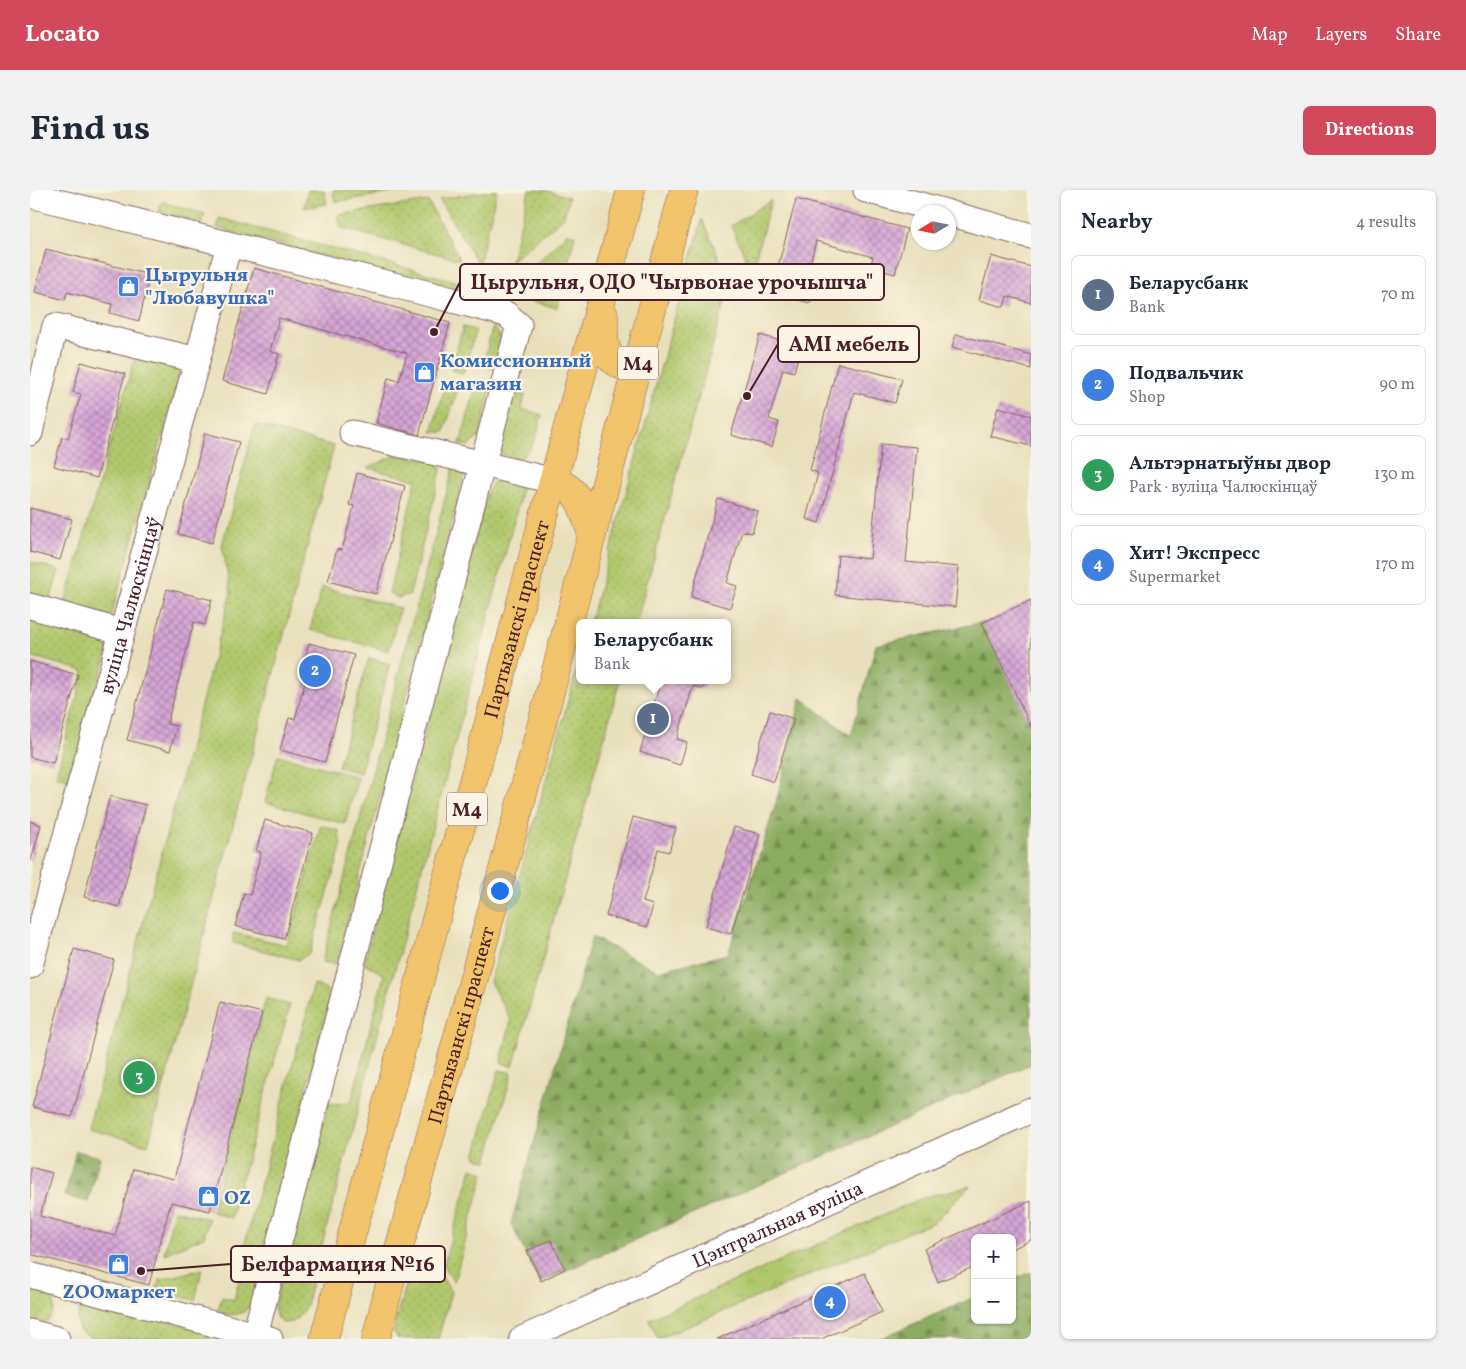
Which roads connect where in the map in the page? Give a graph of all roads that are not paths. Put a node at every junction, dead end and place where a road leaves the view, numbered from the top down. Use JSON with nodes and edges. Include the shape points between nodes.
{"nodes":[{"id":1,"x":631,"y":190,"type":"edge"},
{"id":2,"x":684,"y":190,"type":"edge"},
{"id":3,"x":866,"y":190,"type":"edge"},
{"id":4,"x":30,"y":195,"type":"edge"},
{"id":5,"x":919,"y":205,"type":"edge"},
{"id":6,"x":956,"y":215,"type":"edge"},
{"id":7,"x":1031,"y":236,"type":"edge"},
{"id":8,"x":229,"y":245,"type":"junction"},
{"id":9,"x":603,"y":294,"type":"junction"},
{"id":10,"x":640,"y":357,"type":"junction"},
{"id":11,"x":197,"y":360,"type":"junction"},
{"id":12,"x":30,"y":433,"type":"edge"},
{"id":13,"x":352,"y":433,"type":"dead end"},
{"id":14,"x":483,"y":463,"type":"junction"},
{"id":15,"x":554,"y":480,"type":"junction"},
{"id":16,"x":592,"y":535,"type":"junction"},
{"id":17,"x":30,"y":606,"type":"edge"},
{"id":18,"x":122,"y":632,"type":"junction"},
{"id":19,"x":30,"y":966,"type":"edge"},
{"id":20,"x":1031,"y":1110,"type":"edge"},
{"id":21,"x":30,"y":1275,"type":"edge"},
{"id":22,"x":30,"y":1332,"type":"edge"},
{"id":23,"x":262,"y":1337,"type":"edge"},
{"id":24,"x":57,"y":1339,"type":"edge"},
{"id":25,"x":324,"y":1339,"type":"edge"},
{"id":26,"x":376,"y":1339,"type":"edge"},
{"id":27,"x":522,"y":1339,"type":"edge"}],
"edges":[{"from":1,"to":9,"type":"main road","name":"Партызанскі праспект","number":"М4"},
{"from":2,"to":10,"type":"main road","name":"Партызанскі праспект","number":"М4"},
{"from":3,"to":5,"type":"street"},
{"from":4,"to":8,"type":"street"},
{"from":6,"to":7,"type":"street"},
{"from":8,"to":11,"type":"street","name":"вуліца Чалюскінцаў"},
{"from":8,"to":14,"type":"street","via":[[506,314],[514,320],[519,326],[518,333]]},
{"from":9,"to":10,"type":"main road","via":[[607,353],[614,363],[623,366]]},
{"from":9,"to":15,"type":"main road","name":"Партызанскі праспект","number":"М4"},
{"from":10,"to":16,"type":"main road","name":"Партызанскі праспект","number":"М4"},
{"from":11,"to":12,"type":"street","via":[[55,326]]},
{"from":11,"to":18,"type":"street","name":"вуліца Чалюскінцаў"},
{"from":13,"to":14,"type":"street"},
{"from":14,"to":15,"type":"street"},
{"from":14,"to":23,"type":"street"},
{"from":15,"to":16,"type":"main road","via":[[566,484],[574,492]]},
{"from":15,"to":25,"type":"main road","name":"Партызанскі праспект","number":"М4"},
{"from":16,"to":26,"type":"main road","name":"Партызанскі праспект","number":"М4"},
{"from":17,"to":18,"type":"street"},
{"from":18,"to":19,"type":"street","name":"вуліца Чалюскінцаў"},
{"from":20,"to":27,"type":"street","name":"Цэнтральная вуліца"},
{"from":21,"to":23,"type":"street"},
{"from":22,"to":24,"type":"street"}]}
